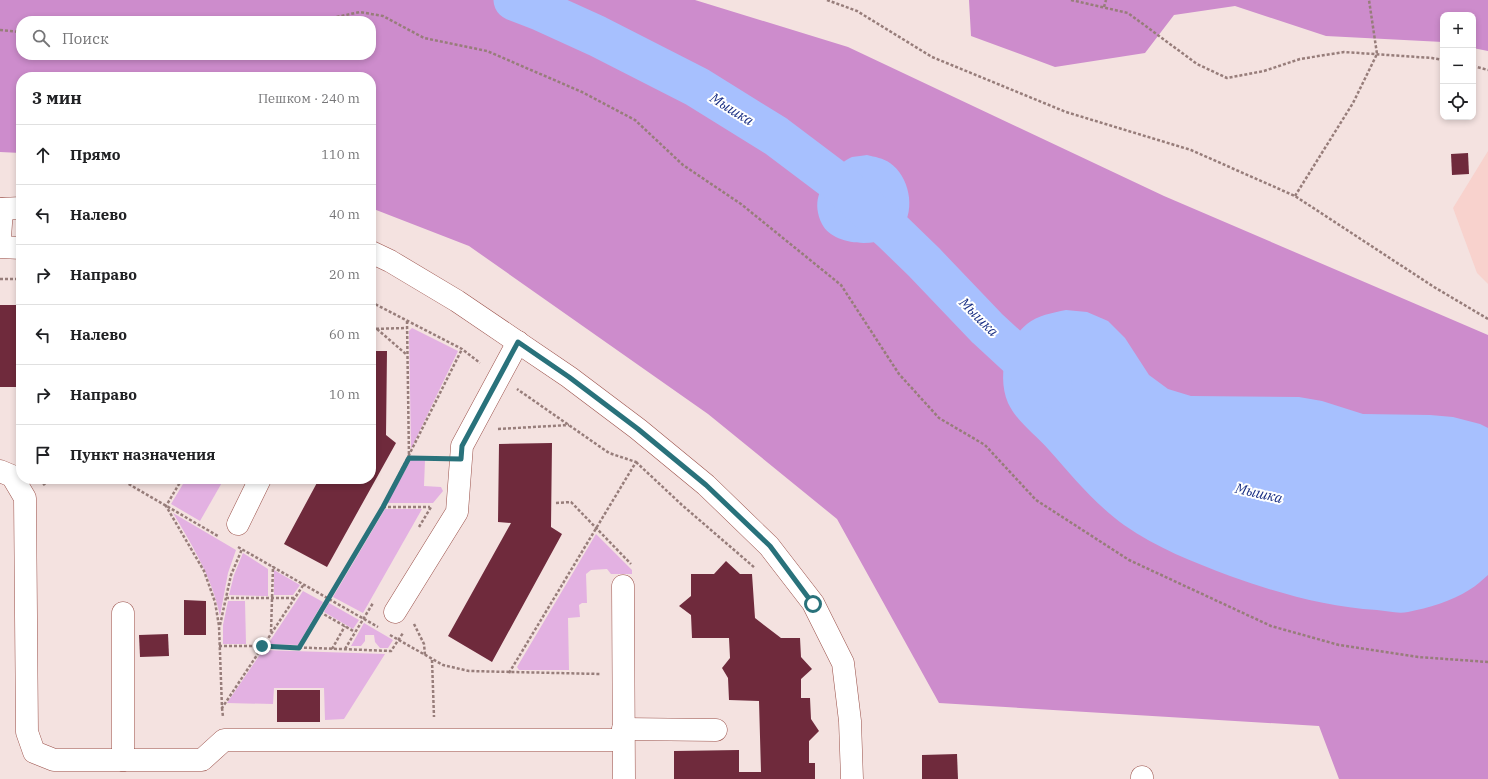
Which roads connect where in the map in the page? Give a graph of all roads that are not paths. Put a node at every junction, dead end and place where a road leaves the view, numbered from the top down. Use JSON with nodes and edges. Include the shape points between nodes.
{"nodes":[{"id":1,"x":8,"y":209,"type":"edge"},
{"id":2,"x":0,"y":238,"type":"edge"},
{"id":3,"x":0,"y":247,"type":"edge"},
{"id":4,"x":16,"y":248,"type":"edge"},
{"id":5,"x":376,"y":254,"type":"edge"},
{"id":6,"x":518,"y":342,"type":"junction"},
{"id":7,"x":0,"y":471,"type":"edge"},
{"id":8,"x":16,"y":483,"type":"edge"},
{"id":9,"x":17,"y":484,"type":"edge"},
{"id":10,"x":258,"y":484,"type":"edge"},
{"id":11,"x":239,"y":537,"type":"road end"},
{"id":12,"x":623,"y":586,"type":"road end"},
{"id":13,"x":395,"y":612,"type":"road end"},
{"id":14,"x":123,"y":613,"type":"dead end"},
{"id":15,"x":716,"y":730,"type":"dead end"},
{"id":16,"x":624,"y":734,"type":"junction"},
{"id":17,"x":123,"y":760,"type":"junction"},
{"id":18,"x":202,"y":770,"type":"edge"},
{"id":19,"x":624,"y":779,"type":"edge"},
{"id":20,"x":852,"y":779,"type":"edge"}],
"edges":[{"from":1,"to":2,"type":"lane"},
{"from":3,"to":4,"type":"lane"},
{"from":5,"to":6,"type":"lane","via":[[457,301]]},
{"from":6,"to":13,"type":"lane","via":[[462,446],[457,512]]},
{"from":6,"to":20,"type":"lane","via":[[638,429],[706,485],[770,546],[813,604],[842,663],[850,721]]},
{"from":7,"to":8,"type":"lane","via":[[12,476]]},
{"from":9,"to":17,"type":"lane","via":[[25,498],[27,732],[34,752],[54,760]]},
{"from":10,"to":11,"type":"lane"},
{"from":12,"to":16,"type":"lane"},
{"from":14,"to":17,"type":"lane"},
{"from":15,"to":16,"type":"lane"},
{"from":16,"to":18,"type":"lane","via":[[435,740],[224,740]]},
{"from":16,"to":19,"type":"lane"},
{"from":17,"to":18,"type":"lane"}]}
